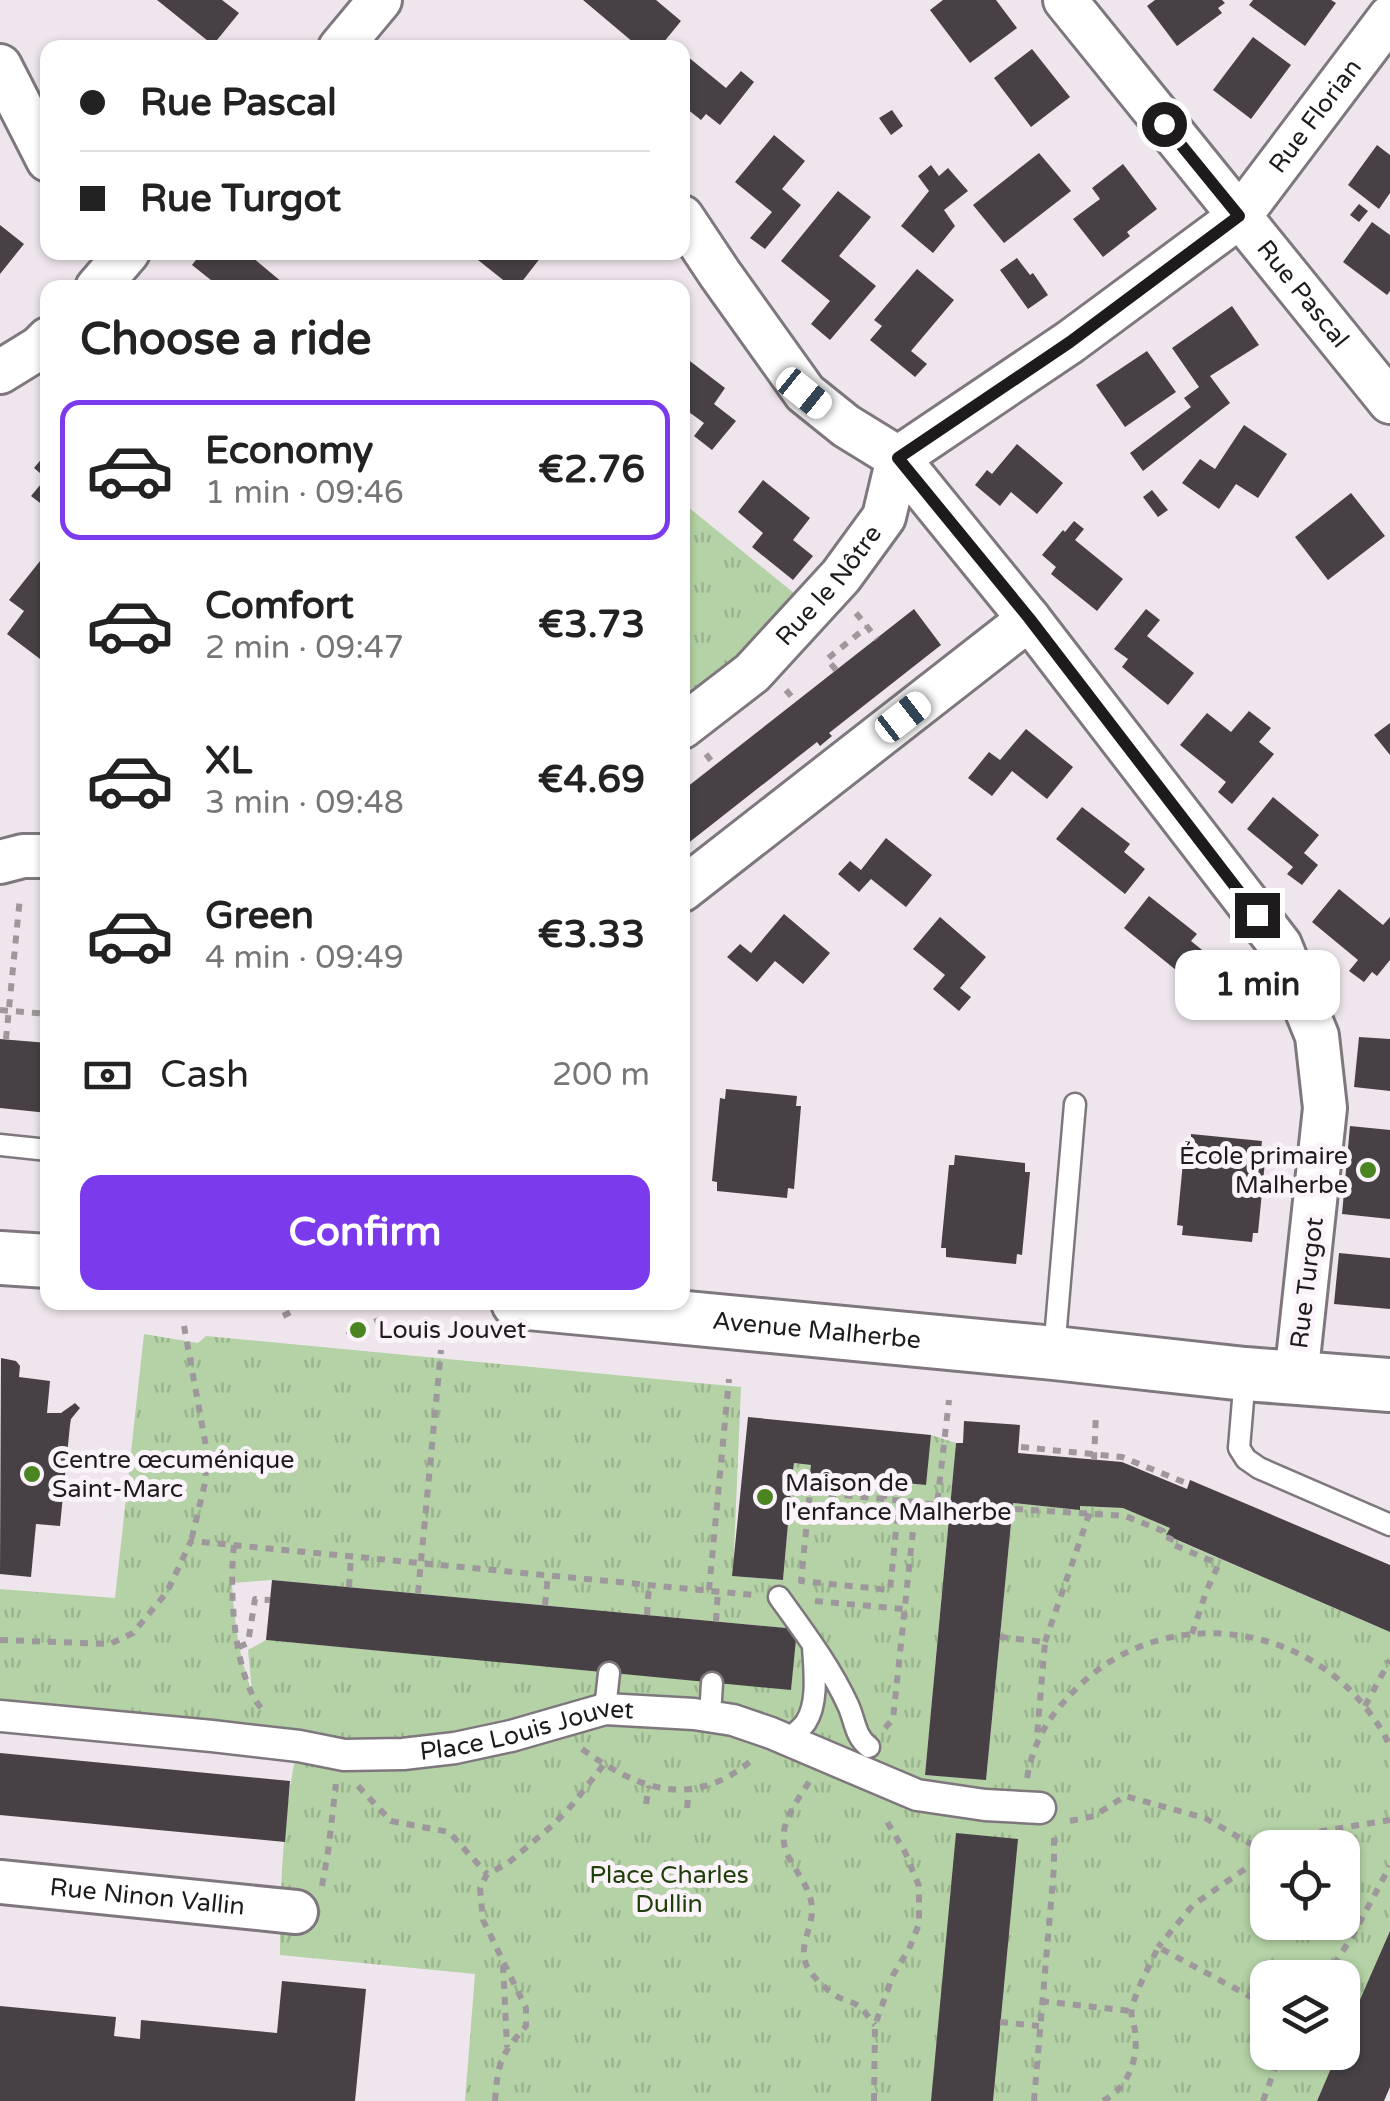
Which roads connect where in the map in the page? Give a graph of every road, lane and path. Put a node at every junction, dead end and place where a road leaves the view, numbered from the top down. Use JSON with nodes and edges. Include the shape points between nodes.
{"nodes":[{"id":1,"x":380,"y":0,"type":"edge"},
{"id":2,"x":1064,"y":0,"type":"edge"},
{"id":3,"x":1390,"y":17,"type":"edge"},
{"id":4,"x":351,"y":40,"type":"edge"},
{"id":5,"x":0,"y":66,"type":"edge"},
{"id":6,"x":40,"y":144,"type":"edge"},
{"id":7,"x":1239,"y":216,"type":"junction"},
{"id":8,"x":690,"y":229,"type":"edge"},
{"id":9,"x":121,"y":260,"type":"edge"},
{"id":10,"x":104,"y":280,"type":"edge"},
{"id":11,"x":40,"y":347,"type":"edge"},
{"id":12,"x":0,"y":372,"type":"edge"},
{"id":13,"x":1388,"y":396,"type":"edge"},
{"id":14,"x":898,"y":458,"type":"junction"},
{"id":15,"x":1029,"y":618,"type":"junction"},
{"id":16,"x":868,"y":627,"type":"dead end"},
{"id":17,"x":836,"y":670,"type":"dead end"},
{"id":18,"x":690,"y":721,"type":"edge"},
{"id":19,"x":24,"y":858,"type":"edge"},
{"id":20,"x":690,"y":884,"type":"edge"},
{"id":21,"x":5,"y":1010,"type":"edge"},
{"id":22,"x":40,"y":1013,"type":"edge"},
{"id":23,"x":6,"y":1040,"type":"dead end"},
{"id":24,"x":1076,"y":1104,"type":"dead end"},
{"id":25,"x":0,"y":1146,"type":"edge"},
{"id":26,"x":40,"y":1149,"type":"edge"},
{"id":27,"x":0,"y":1258,"type":"edge"},
{"id":28,"x":40,"y":1260,"type":"edge"},
{"id":29,"x":602,"y":1310,"type":"edge"},
{"id":30,"x":294,"y":1311,"type":"dead end"},
{"id":31,"x":283,"y":1316,"type":"dead end"},
{"id":32,"x":376,"y":1318,"type":"dead end"},
{"id":33,"x":184,"y":1326,"type":"dead end"},
{"id":34,"x":388,"y":1346,"type":"dead end"},
{"id":35,"x":441,"y":1350,"type":"dead end"},
{"id":36,"x":1054,"y":1353,"type":"junction"},
{"id":37,"x":1245,"y":1374,"type":"junction"},
{"id":38,"x":1296,"y":1378,"type":"junction"},
{"id":39,"x":728,"y":1379,"type":"dead end"},
{"id":40,"x":1390,"y":1385,"type":"edge"},
{"id":41,"x":949,"y":1400,"type":"dead end"},
{"id":42,"x":1096,"y":1414,"type":"dead end"},
{"id":43,"x":1021,"y":1447,"type":"dead end"},
{"id":44,"x":1094,"y":1456,"type":"junction"},
{"id":45,"x":885,"y":1482,"type":"dead end"},
{"id":46,"x":1186,"y":1483,"type":"dead end"},
{"id":47,"x":884,"y":1499,"type":"junction"},
{"id":48,"x":899,"y":1500,"type":"junction"},
{"id":49,"x":916,"y":1502,"type":"junction"},
{"id":50,"x":790,"y":1504,"type":"dead end"},
{"id":51,"x":809,"y":1506,"type":"junction"},
{"id":52,"x":1015,"y":1509,"type":"dead end"},
{"id":53,"x":1091,"y":1509,"type":"junction"},
{"id":54,"x":1390,"y":1525,"type":"edge"},
{"id":55,"x":191,"y":1540,"type":"junction"},
{"id":56,"x":234,"y":1545,"type":"junction"},
{"id":57,"x":351,"y":1556,"type":"junction"},
{"id":58,"x":421,"y":1562,"type":"junction"},
{"id":59,"x":892,"y":1575,"type":"junction"},
{"id":60,"x":548,"y":1576,"type":"junction"},
{"id":61,"x":907,"y":1576,"type":"junction"},
{"id":62,"x":649,"y":1584,"type":"junction"},
{"id":63,"x":349,"y":1587,"type":"dead end"},
{"id":64,"x":714,"y":1591,"type":"junction"},
{"id":65,"x":418,"y":1593,"type":"dead end"},
{"id":66,"x":779,"y":1597,"type":"junction"},
{"id":67,"x":270,"y":1600,"type":"dead end"},
{"id":68,"x":545,"y":1605,"type":"dead end"},
{"id":69,"x":903,"y":1609,"type":"junction"},
{"id":70,"x":647,"y":1615,"type":"dead end"},
{"id":71,"x":716,"y":1622,"type":"dead end"},
{"id":72,"x":1192,"y":1634,"type":"junction"},
{"id":73,"x":1000,"y":1637,"type":"dead end"},
{"id":74,"x":0,"y":1640,"type":"edge"},
{"id":75,"x":1045,"y":1642,"type":"junction"},
{"id":76,"x":813,"y":1644,"type":"junction"},
{"id":77,"x":239,"y":1647,"type":"junction"},
{"id":78,"x":1390,"y":1660,"type":"edge"},
{"id":79,"x":610,"y":1673,"type":"dead end"},
{"id":80,"x":712,"y":1682,"type":"dead end"},
{"id":81,"x":1364,"y":1706,"type":"junction"},
{"id":82,"x":605,"y":1709,"type":"junction"},
{"id":83,"x":0,"y":1716,"type":"edge"},
{"id":84,"x":710,"y":1716,"type":"junction"},
{"id":85,"x":548,"y":1726,"type":"junction"},
{"id":86,"x":780,"y":1736,"type":"junction"},
{"id":87,"x":1037,"y":1742,"type":"junction"},
{"id":88,"x":304,"y":1747,"type":"junction"},
{"id":89,"x":1390,"y":1748,"type":"edge"},
{"id":90,"x":344,"y":1754,"type":"junction"},
{"id":91,"x":824,"y":1754,"type":"junction"},
{"id":92,"x":867,"y":1759,"type":"junction"},
{"id":93,"x":605,"y":1763,"type":"junction"},
{"id":94,"x":649,"y":1786,"type":"junction"},
{"id":95,"x":690,"y":1789,"type":"junction"},
{"id":96,"x":646,"y":1804,"type":"dead end"},
{"id":97,"x":687,"y":1808,"type":"dead end"},
{"id":98,"x":1047,"y":1815,"type":"junction"},
{"id":99,"x":1390,"y":1820,"type":"edge"},
{"id":100,"x":1329,"y":1830,"type":"edge"},
{"id":101,"x":1250,"y":1842,"type":"edge"},
{"id":102,"x":1250,"y":1866,"type":"edge"},
{"id":103,"x":1390,"y":1866,"type":"edge"},
{"id":104,"x":487,"y":1874,"type":"junction"},
{"id":105,"x":0,"y":1882,"type":"edge"},
{"id":106,"x":296,"y":1912,"type":"joint"},
{"id":107,"x":1158,"y":1947,"type":"junction"},
{"id":108,"x":1337,"y":1960,"type":"edge"},
{"id":109,"x":503,"y":1962,"type":"junction"},
{"id":110,"x":1250,"y":1996,"type":"edge"},
{"id":111,"x":1041,"y":2001,"type":"junction"},
{"id":112,"x":1131,"y":2011,"type":"junction"},
{"id":113,"x":1000,"y":2022,"type":"dead end"},
{"id":114,"x":875,"y":2025,"type":"junction"},
{"id":115,"x":1039,"y":2026,"type":"junction"},
{"id":116,"x":507,"y":2048,"type":"junction"},
{"id":117,"x":1274,"y":2070,"type":"edge"},
{"id":118,"x":496,"y":2101,"type":"edge"},
{"id":119,"x":874,"y":2101,"type":"edge"},
{"id":120,"x":1034,"y":2101,"type":"edge"},
{"id":121,"x":1103,"y":2101,"type":"edge"},
{"id":122,"x":1263,"y":2101,"type":"edge"}],
"edges":[{"from":1,"to":4,"type":"street"},
{"from":2,"to":7,"type":"street","name":"Rue Pascal"},
{"from":3,"to":7,"type":"street","name":"Rue Florian"},
{"from":5,"to":6,"type":"street"},
{"from":7,"to":13,"type":"street","name":"Rue Pascal"},
{"from":7,"to":14,"type":"street"},
{"from":8,"to":14,"type":"street","name":"Rue Turgot","via":[[804,393]]},
{"from":9,"to":10,"type":"street"},
{"from":11,"to":12,"type":"street"},
{"from":14,"to":15,"type":"street","name":"Rue Turgot"},
{"from":14,"to":18,"type":"street","name":"Rue le Nôtre","via":[[884,517],[842,576],[752,673]]},
{"from":15,"to":20,"type":"street"},
{"from":15,"to":38,"type":"street","name":"Rue Turgot","via":[[1280,944],[1318,1036],[1325,1108]]},
{"from":16,"to":17,"type":"path","via":[[828,659]]},
{"from":19,"to":21,"type":"path"},
{"from":21,"to":22,"type":"path"},
{"from":21,"to":23,"type":"path"},
{"from":24,"to":36,"type":"lane"},
{"from":25,"to":26,"type":"lane"},
{"from":27,"to":28,"type":"street"},
{"from":29,"to":36,"type":"street","name":"Avenue Malherbe"},
{"from":30,"to":31,"type":"path"},
{"from":32,"to":34,"type":"path"},
{"from":33,"to":55,"type":"path","via":[[207,1452]]},
{"from":35,"to":58,"type":"path"},
{"from":36,"to":37,"type":"street","name":"Avenue Malherbe"},
{"from":37,"to":38,"type":"street","name":"Avenue Malherbe"},
{"from":37,"to":54,"type":"lane","via":[[1238,1448],[1246,1460]]},
{"from":38,"to":40,"type":"street","name":"Avenue Malherbe"},
{"from":39,"to":64,"type":"path"},
{"from":41,"to":49,"type":"path","via":[[938,1504]]},
{"from":42,"to":44,"type":"path"},
{"from":43,"to":44,"type":"path"},
{"from":44,"to":46,"type":"path","via":[[1122,1457]]},
{"from":45,"to":47,"type":"path"},
{"from":47,"to":48,"type":"path"},
{"from":47,"to":51,"type":"path","via":[[810,1492]]},
{"from":48,"to":49,"type":"path"},
{"from":48,"to":59,"type":"path"},
{"from":49,"to":61,"type":"path"},
{"from":50,"to":51,"type":"path"},
{"from":51,"to":59,"type":"path","via":[[801,1581],[890,1590]]},
{"from":52,"to":53,"type":"path","via":[[1082,1515]]},
{"from":53,"to":72,"type":"path","via":[[1126,1516],[1163,1532],[1169,1543],[1220,1562]]},
{"from":53,"to":75,"type":"path"},
{"from":55,"to":56,"type":"path"},
{"from":55,"to":74,"type":"path","via":[[167,1592],[133,1634],[110,1644]]},
{"from":56,"to":57,"type":"path"},
{"from":56,"to":77,"type":"path"},
{"from":57,"to":58,"type":"path"},
{"from":57,"to":63,"type":"path"},
{"from":58,"to":60,"type":"path"},
{"from":58,"to":65,"type":"path"},
{"from":59,"to":61,"type":"path"},
{"from":60,"to":62,"type":"path"},
{"from":60,"to":68,"type":"path"},
{"from":61,"to":69,"type":"path"},
{"from":62,"to":64,"type":"path"},
{"from":62,"to":70,"type":"path"},
{"from":64,"to":66,"type":"path"},
{"from":64,"to":71,"type":"path"},
{"from":66,"to":69,"type":"path"},
{"from":66,"to":76,"type":"lane"},
{"from":67,"to":77,"type":"path","via":[[254,1599],[248,1643]]},
{"from":69,"to":92,"type":"path","via":[[892,1719]]},
{"from":72,"to":81,"type":"path","via":[[1235,1634],[1296,1651],[1336,1675]]},
{"from":72,"to":87,"type":"path","via":[[1156,1640],[1090,1675],[1054,1710]]},
{"from":73,"to":75,"type":"path"},
{"from":75,"to":87,"type":"path"},
{"from":76,"to":86,"type":"lane","via":[[806,1724]]},
{"from":76,"to":92,"type":"lane","via":[[848,1705]]},
{"from":77,"to":88,"type":"path","via":[[254,1699]]},
{"from":78,"to":81,"type":"path"},
{"from":79,"to":82,"type":"lane"},
{"from":80,"to":84,"type":"lane"},
{"from":81,"to":89,"type":"path"},
{"from":82,"to":84,"type":"street","name":"Place Louis Jouvet"},
{"from":82,"to":85,"type":"street","name":"Place Louis Jouvet"},
{"from":83,"to":88,"type":"street","name":"Place Louis Jouvet"},
{"from":84,"to":86,"type":"street","name":"Place Louis Jouvet"},
{"from":85,"to":90,"type":"street","name":"Place Louis Jouvet","via":[[455,1748]]},
{"from":85,"to":93,"type":"path"},
{"from":86,"to":91,"type":"street","name":"Place Louis Jouvet"},
{"from":86,"to":95,"type":"path","via":[[741,1770]]},
{"from":87,"to":98,"type":"path","via":[[1025,1791]]},
{"from":88,"to":90,"type":"street","name":"Place Louis Jouvet"},
{"from":90,"to":104,"type":"path","via":[[355,1784],[390,1820],[449,1832]]},
{"from":90,"to":106,"type":"path","via":[[323,1884]]},
{"from":91,"to":92,"type":"street","name":"Place Louis Jouvet"},
{"from":91,"to":114,"type":"path","via":[[784,1832],[794,1870],[809,1891],[806,1966]]},
{"from":92,"to":98,"type":"street","name":"Place Louis Jouvet","via":[[917,1794]]},
{"from":92,"to":114,"type":"path","via":[[876,1800],[919,1886],[919,1924]]},
{"from":93,"to":94,"type":"path"},
{"from":93,"to":104,"type":"path","via":[[545,1833]]},
{"from":94,"to":95,"type":"path"},
{"from":94,"to":96,"type":"path"},
{"from":95,"to":97,"type":"path"},
{"from":98,"to":101,"type":"path","via":[[1074,1821],[1125,1796],[1205,1818]]},
{"from":98,"to":111,"type":"path","via":[[1054,1867]]},
{"from":99,"to":100,"type":"path"},
{"from":102,"to":107,"type":"path","via":[[1193,1906]]},
{"from":103,"to":108,"type":"path"},
{"from":104,"to":109,"type":"path","via":[[480,1888],[483,1920]]},
{"from":105,"to":106,"type":"street","name":"Rue Ninon Vallin"},
{"from":107,"to":110,"type":"path"},
{"from":107,"to":112,"type":"path"},
{"from":109,"to":116,"type":"path"},
{"from":109,"to":116,"type":"path","via":[[526,2008],[526,2026]]},
{"from":111,"to":112,"type":"path"},
{"from":111,"to":115,"type":"path"},
{"from":112,"to":121,"type":"path","via":[[1131,2070]]},
{"from":113,"to":115,"type":"path"},
{"from":114,"to":119,"type":"path"},
{"from":115,"to":120,"type":"path"},
{"from":116,"to":118,"type":"path","via":[[498,2065]]},
{"from":117,"to":122,"type":"path"}]}
